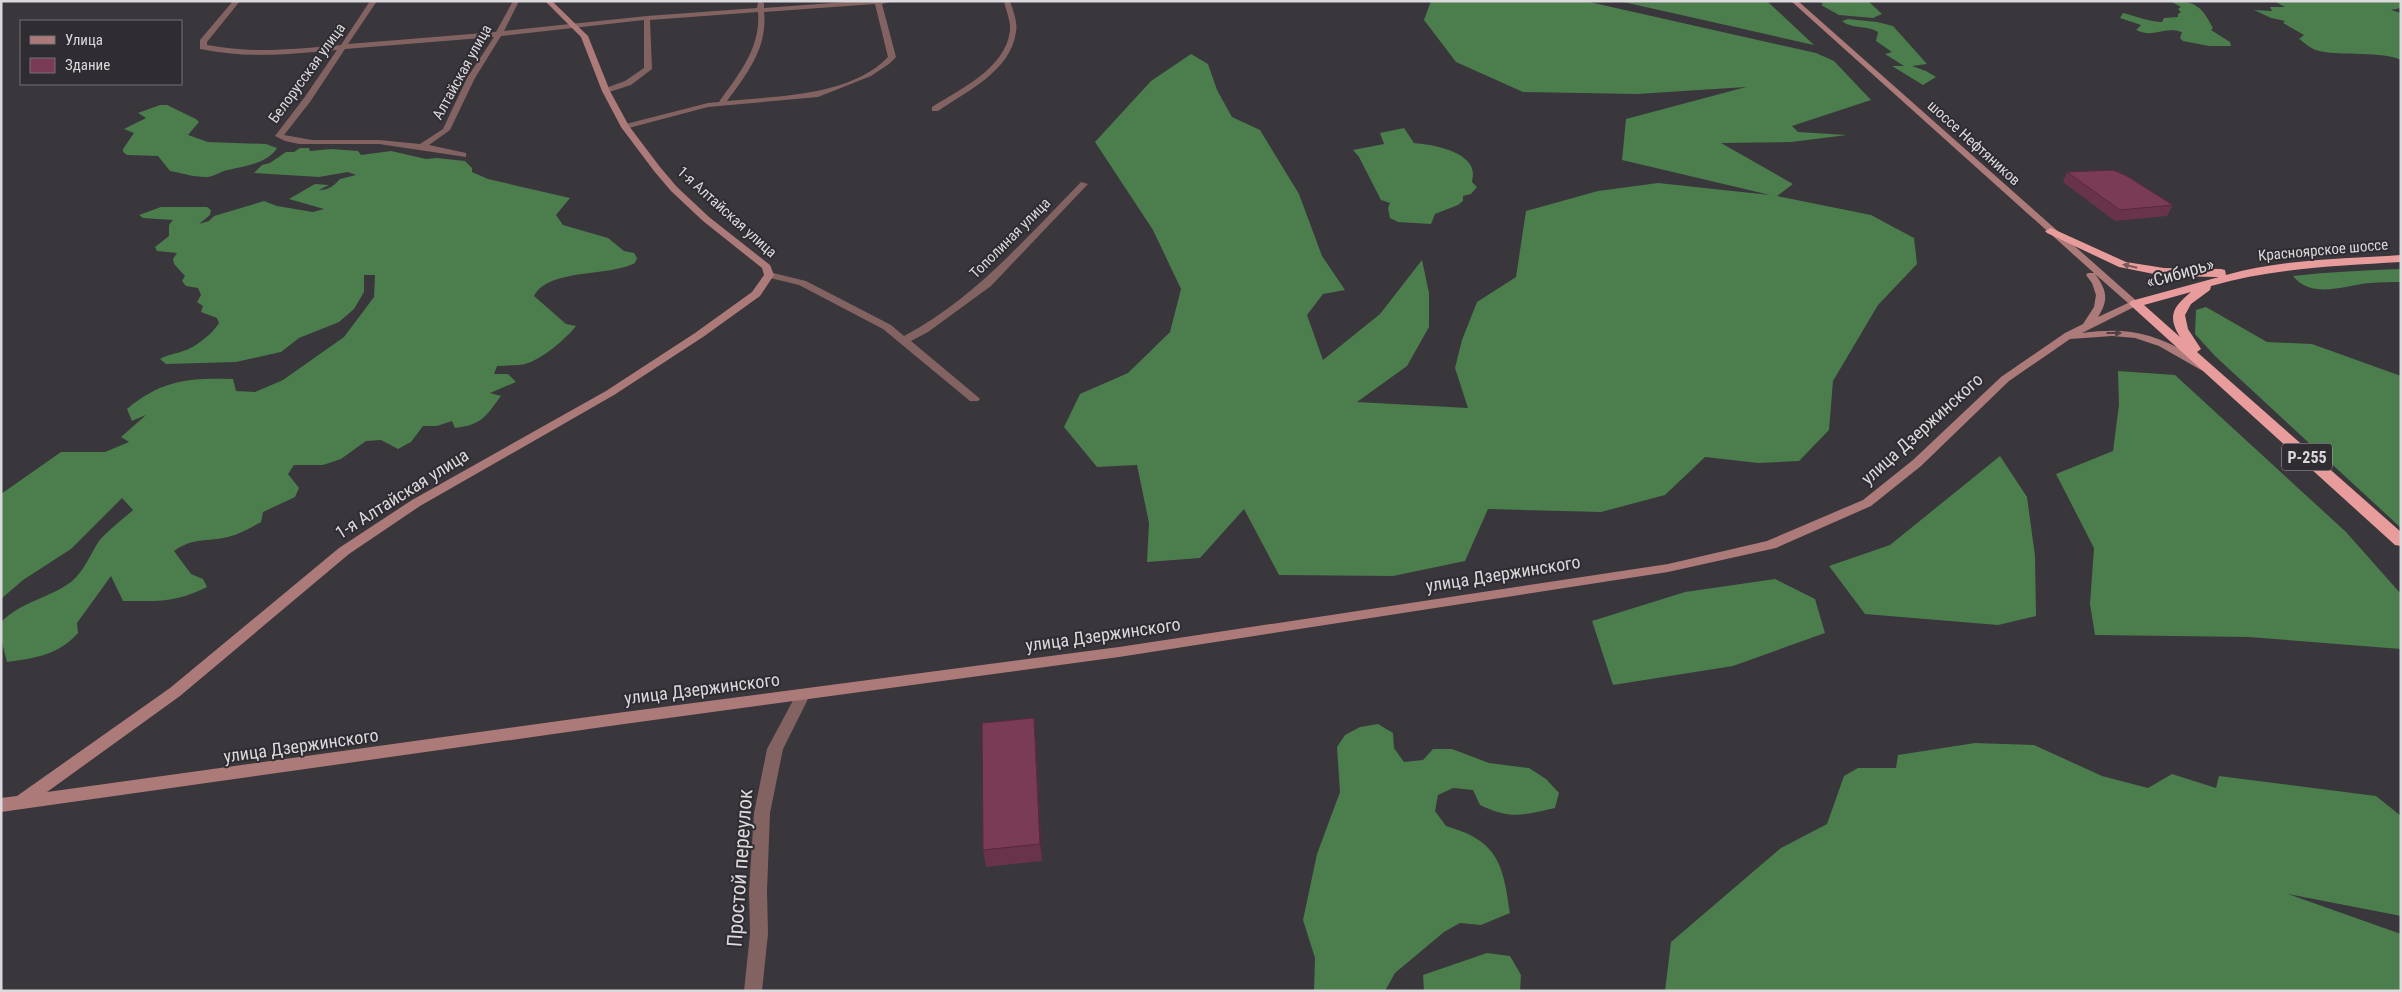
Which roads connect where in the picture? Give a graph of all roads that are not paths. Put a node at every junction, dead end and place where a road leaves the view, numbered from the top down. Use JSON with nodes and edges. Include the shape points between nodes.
{"nodes":[{"id":1,"x":237,"y":1,"type":"edge"},
{"id":2,"x":374,"y":1,"type":"edge"},
{"id":3,"x":516,"y":1,"type":"edge"},
{"id":4,"x":548,"y":1,"type":"edge"},
{"id":5,"x":761,"y":1,"type":"edge"},
{"id":6,"x":890,"y":1,"type":"edge"},
{"id":7,"x":1007,"y":1,"type":"edge"},
{"id":8,"x":1794,"y":1,"type":"edge"},
{"id":9,"x":878,"y":2,"type":"edge"},
{"id":10,"x":760,"y":10,"type":"junction"},
{"id":11,"x":647,"y":18,"type":"junction"},
{"id":12,"x":572,"y":25,"type":"junction"},
{"id":13,"x":499,"y":34,"type":"junction"},
{"id":14,"x":344,"y":47,"type":"junction"},
{"id":15,"x":606,"y":91,"type":"junction"},
{"id":16,"x":721,"y":104,"type":"junction"},
{"id":17,"x":935,"y":109,"type":"dead end"},
{"id":18,"x":625,"y":126,"type":"junction"},
{"id":19,"x":423,"y":146,"type":"junction"},
{"id":20,"x":463,"y":155,"type":"dead end"},
{"id":21,"x":1084,"y":184,"type":"dead end"},
{"id":22,"x":2051,"y":231,"type":"junction"},
{"id":23,"x":2065,"y":244,"type":"junction"},
{"id":24,"x":2401,"y":258,"type":"edge"},
{"id":25,"x":2248,"y":272,"type":"junction"},
{"id":26,"x":768,"y":275,"type":"junction"},
{"id":27,"x":2216,"y":280,"type":"junction"},
{"id":28,"x":2135,"y":304,"type":"junction"},
{"id":29,"x":2087,"y":327,"type":"junction"},
{"id":30,"x":2066,"y":338,"type":"junction"},
{"id":31,"x":903,"y":340,"type":"junction"},
{"id":32,"x":2212,"y":372,"type":"junction"},
{"id":33,"x":974,"y":399,"type":"dead end"},
{"id":34,"x":2401,"y":541,"type":"edge"},
{"id":35,"x":803,"y":695,"type":"junction"},
{"id":36,"x":21,"y":803,"type":"junction"},
{"id":37,"x":1,"y":805,"type":"edge"},
{"id":38,"x":753,"y":991,"type":"edge"}],
"edges":[{"from":1,"to":14,"type":"street","via":[[202,45],[208,49],[259,54]]},
{"from":2,"to":14,"type":"street","name":"Белорусская улица"},
{"from":3,"to":13,"type":"street","name":"Алтайская улица"},
{"from":4,"to":12,"type":"main road","name":"1-я Алтайская улица"},
{"from":5,"to":10,"type":"street"},
{"from":6,"to":9,"type":"street"},
{"from":7,"to":17,"type":"street","via":[[1013,32],[1008,47],[992,68]]},
{"from":8,"to":22,"type":"main road","name":"шоссе Нефтяников"},
{"from":9,"to":10,"type":"street"},
{"from":9,"to":16,"type":"street","via":[[892,54],[888,61],[823,94],[769,102]]},
{"from":10,"to":11,"type":"street"},
{"from":10,"to":16,"type":"street","via":[[762,30],[757,48]]},
{"from":11,"to":12,"type":"street"},
{"from":11,"to":15,"type":"street","via":[[648,69],[634,80]]},
{"from":12,"to":13,"type":"street"},
{"from":12,"to":15,"type":"main road","name":"1-я Алтайская улица","via":[[588,42]]},
{"from":13,"to":14,"type":"street"},
{"from":13,"to":19,"type":"street","name":"Алтайская улица","via":[[471,78],[446,130]]},
{"from":14,"to":19,"type":"street","name":"Белорусская улица","via":[[279,136],[296,142],[365,141]]},
{"from":15,"to":18,"type":"main road","name":"1-я Алтайская улица"},
{"from":16,"to":18,"type":"street"},
{"from":18,"to":26,"type":"main road","name":"1-я Алтайская улица","via":[[674,189],[706,219],[762,262]]},
{"from":19,"to":20,"type":"street"},
{"from":21,"to":31,"type":"street","name":"Тополиная улица","via":[[987,284],[924,330]]},
{"from":22,"to":23,"type":"main road","name":"шоссе Нефтяников"},
{"from":25,"to":22,"type":"highway","one_way":true,"via":[[2186,274],[2143,269],[2105,258]]},
{"from":23,"to":28,"type":"main road","name":"шоссе Нефтяников"},
{"from":23,"to":29,"type":"main road","via":[[2101,287],[2103,297]]},
{"from":24,"to":25,"type":"highway","name":"Красноярское шоссе"},
{"from":25,"to":27,"type":"highway","name":"«Сибирь»"},
{"from":26,"to":31,"type":"street","name":"1-я Алтайская улица","via":[[802,283],[886,327]]},
{"from":26,"to":36,"type":"main road","name":"1-я Алтайская улица","via":[[756,294],[610,393],[374,530],[175,692]]},
{"from":27,"to":28,"type":"highway","name":"«Сибирь»"},
{"from":27,"to":32,"type":"highway","via":[[2184,304],[2177,318],[2186,339]]},
{"from":28,"to":29,"type":"main road","name":"улица Дзержинского"},
{"from":28,"to":32,"type":"highway","name":"«Сибирь»","number":"Р-255"},
{"from":29,"to":30,"type":"main road","name":"улица Дзержинского"},
{"from":30,"to":32,"type":"main road","one_way":true,"via":[[2135,334],[2163,344]]},
{"from":30,"to":35,"type":"main road","name":"улица Дзержинского","via":[[2005,379],[1917,463],[1867,503],[1772,545],[1668,568],[1119,652]]},
{"from":31,"to":33,"type":"street","name":"1-я Алтайская улица"},
{"from":32,"to":34,"type":"highway","number":"Р-255"},
{"from":35,"to":36,"type":"main road","name":"улица Дзержинского"},
{"from":35,"to":38,"type":"street","name":"Простой переулок","via":[[775,750],[762,813],[759,934]]},
{"from":36,"to":37,"type":"main road","name":"улица Дзержинского"}]}
